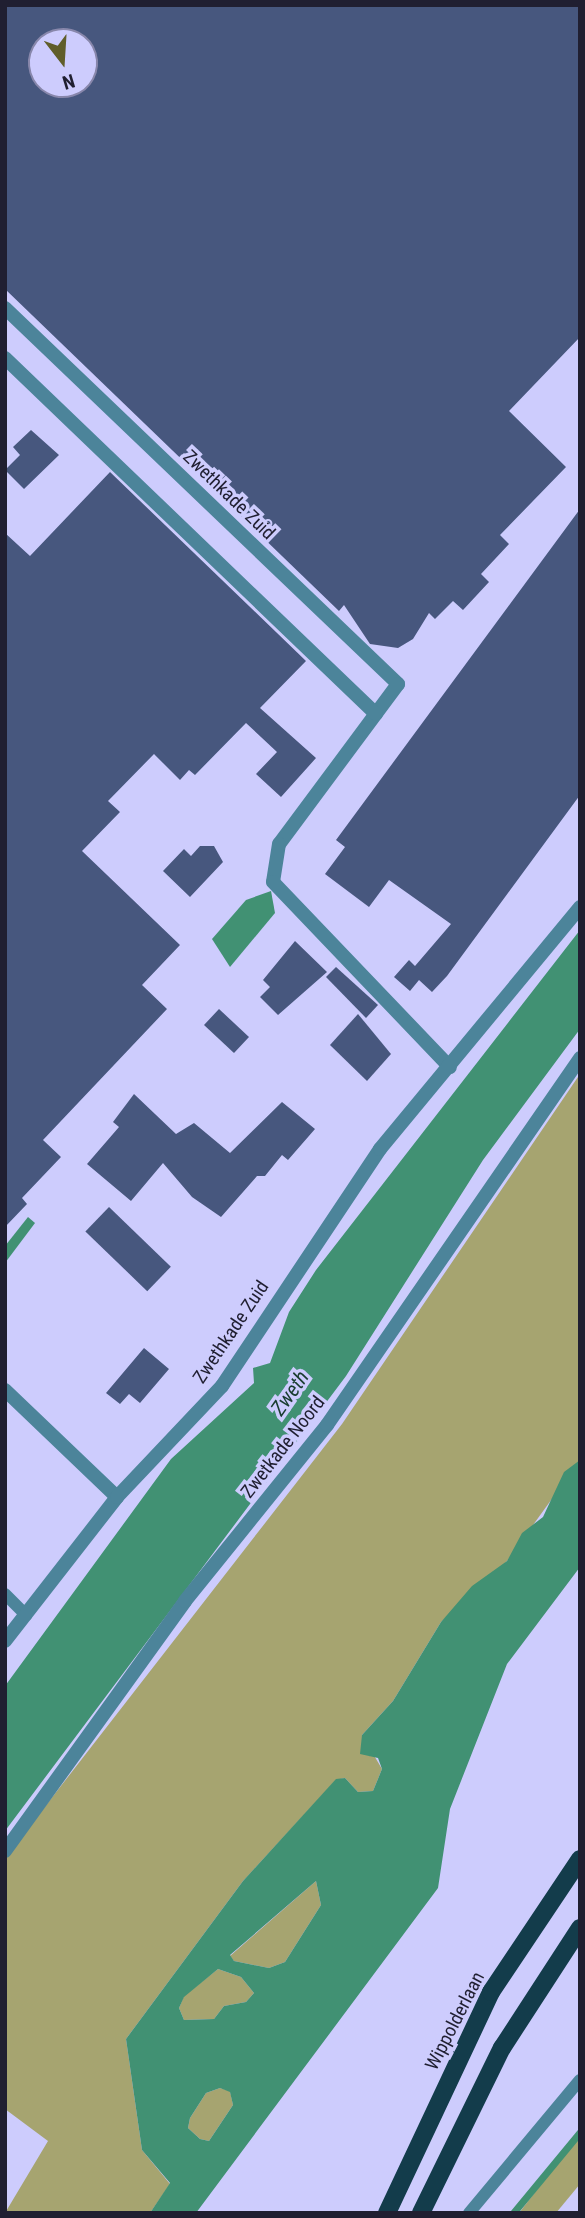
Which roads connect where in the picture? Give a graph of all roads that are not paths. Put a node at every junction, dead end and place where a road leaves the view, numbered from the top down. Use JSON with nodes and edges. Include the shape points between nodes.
{"nodes":[{"id":1,"x":5,"y":307,"type":"edge"},
{"id":2,"x":5,"y":358,"type":"edge"},
{"id":3,"x":376,"y":714,"type":"junction"},
{"id":4,"x":580,"y":907,"type":"edge"},
{"id":5,"x":580,"y":1058,"type":"edge"},
{"id":6,"x":450,"y":1067,"type":"junction"},
{"id":7,"x":5,"y":1390,"type":"edge"},
{"id":8,"x":117,"y":1497,"type":"junction"},
{"id":9,"x":5,"y":1594,"type":"edge"},
{"id":10,"x":26,"y":1615,"type":"junction"},
{"id":11,"x":5,"y":1641,"type":"edge"},
{"id":12,"x":5,"y":1852,"type":"edge"},
{"id":13,"x":580,"y":1859,"type":"edge"},
{"id":14,"x":580,"y":1928,"type":"edge"},
{"id":15,"x":580,"y":2080,"type":"edge"},
{"id":16,"x":387,"y":2213,"type":"edge"},
{"id":17,"x":421,"y":2213,"type":"edge"},
{"id":18,"x":469,"y":2213,"type":"edge"}],
"edges":[{"from":1,"to":3,"type":"street","name":"Zwethkade Zuid","via":[[398,684]]},
{"from":2,"to":3,"type":"street"},
{"from":3,"to":6,"type":"street","name":"Zwethkade Zuid","via":[[279,844],[273,882]]},
{"from":4,"to":6,"type":"street","name":"Zwethkade Zuid"},
{"from":5,"to":12,"type":"street","name":"Zwetkade Noord","via":[[335,1414],[186,1601]]},
{"from":6,"to":8,"type":"street","name":"Zwethkade Zuid","via":[[380,1149],[222,1386]]},
{"from":7,"to":8,"type":"street"},
{"from":8,"to":10,"type":"street","name":"Zwethkade Zuid"},
{"from":9,"to":10,"type":"lane"},
{"from":10,"to":11,"type":"street","name":"Zwethkade Zuid"},
{"from":13,"to":16,"type":"main road","name":"Wippolderlaan","via":[[491,1992]]},
{"from":14,"to":17,"type":"main road","via":[[502,2048]]},
{"from":15,"to":18,"type":"lane"}]}
